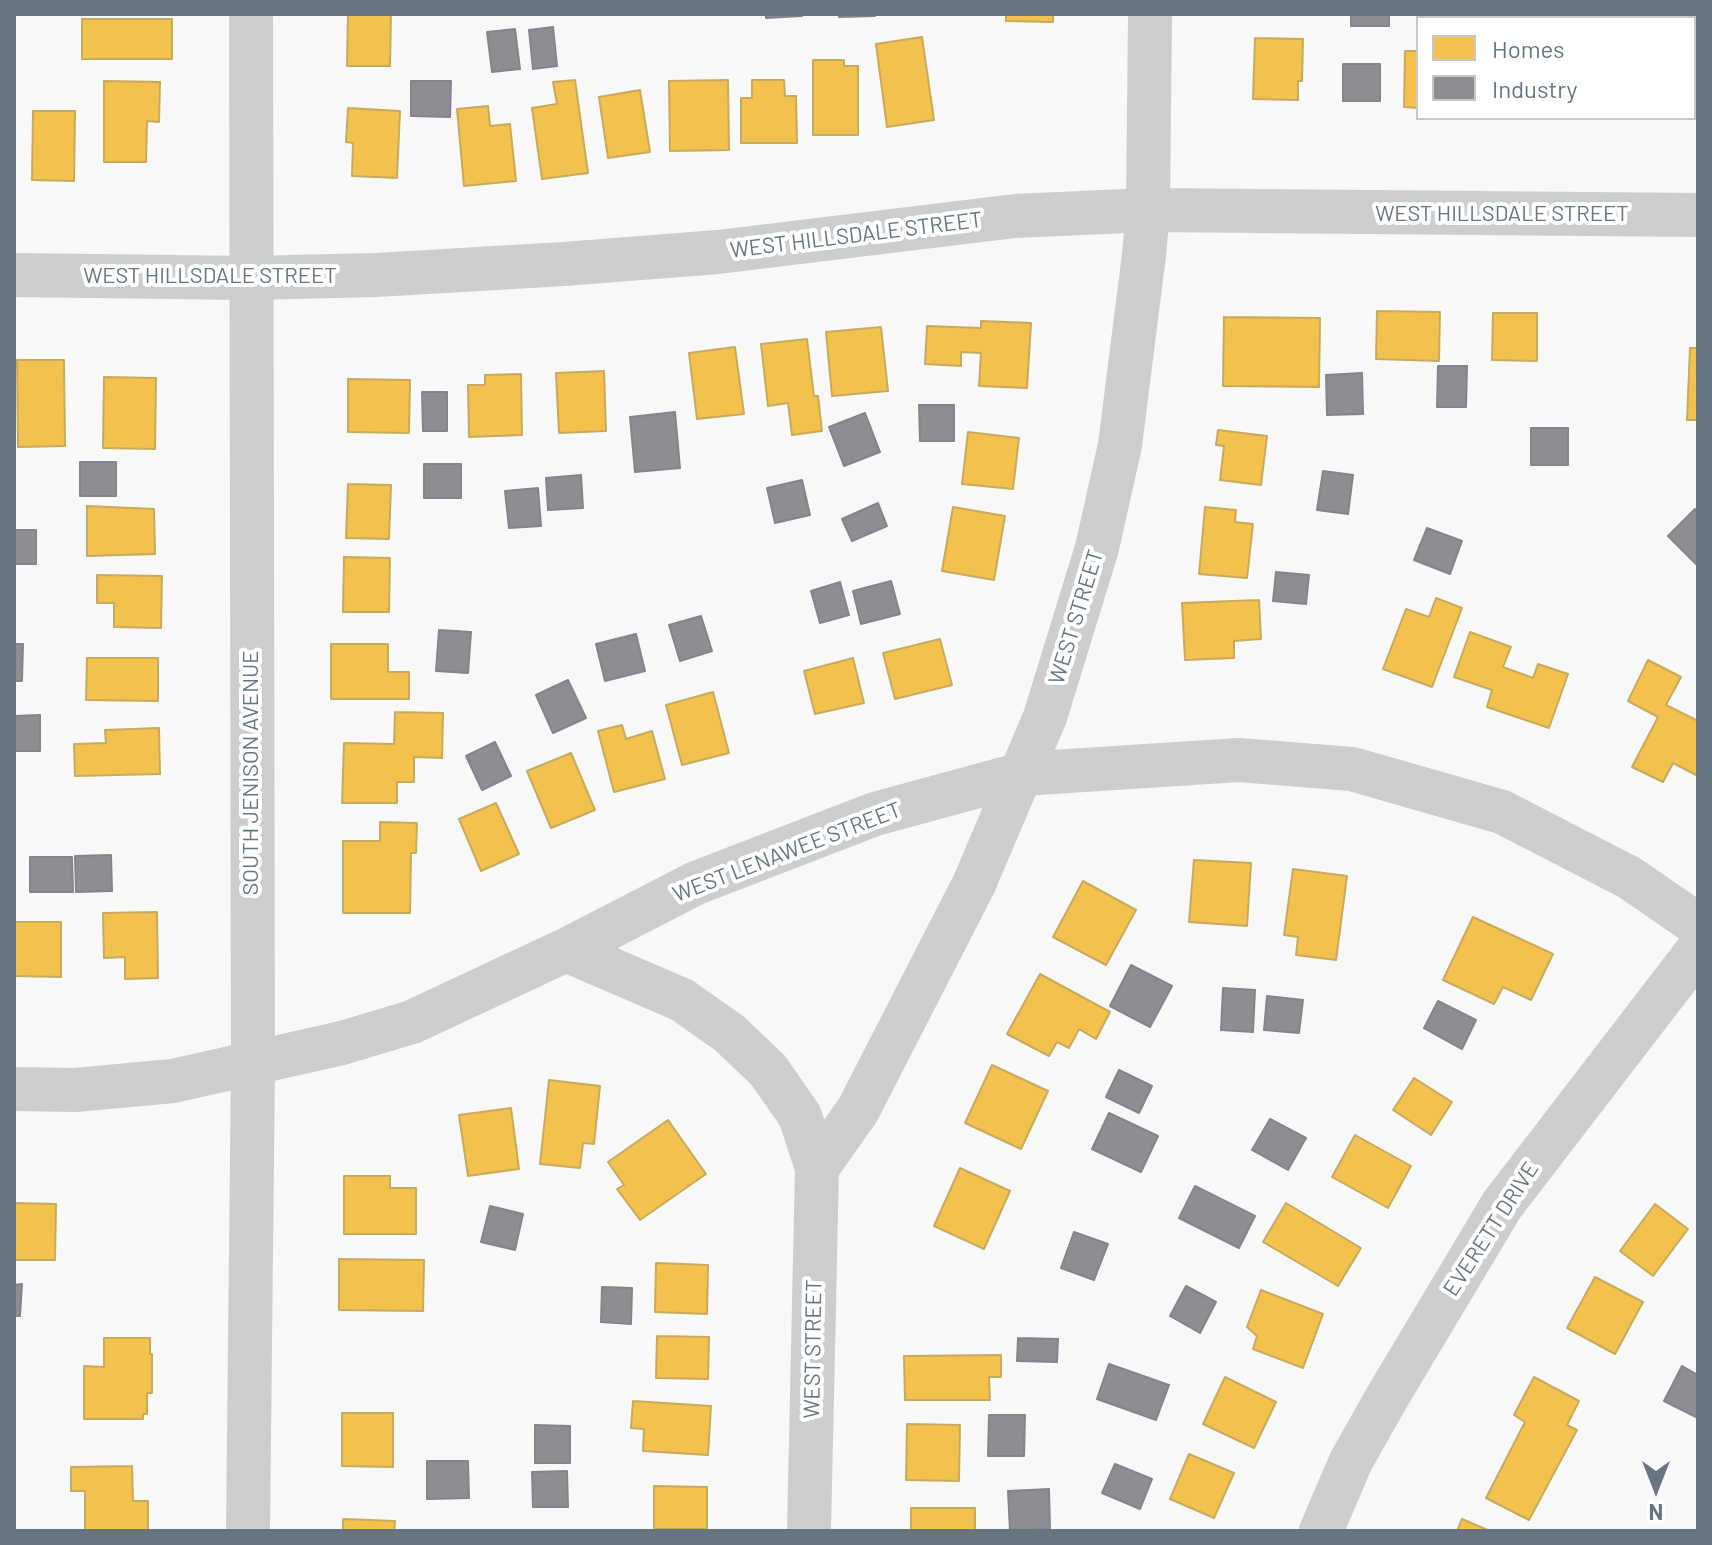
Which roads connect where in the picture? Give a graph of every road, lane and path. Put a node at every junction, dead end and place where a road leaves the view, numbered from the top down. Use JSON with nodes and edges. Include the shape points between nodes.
{"nodes":[{"id":1,"x":251,"y":14,"type":"edge"},
{"id":2,"x":1150,"y":14,"type":"edge"},
{"id":3,"x":1148,"y":210,"type":"junction"},
{"id":4,"x":1698,"y":215,"type":"edge"},
{"id":5,"x":14,"y":275,"type":"edge"},
{"id":6,"x":250,"y":278,"type":"junction"},
{"id":7,"x":1022,"y":774,"type":"junction"},
{"id":8,"x":1698,"y":925,"type":"edge"},
{"id":9,"x":566,"y":950,"type":"junction"},
{"id":10,"x":1698,"y":950,"type":"edge"},
{"id":11,"x":253,"y":1064,"type":"junction"},
{"id":12,"x":14,"y":1089,"type":"edge"},
{"id":13,"x":817,"y":1168,"type":"junction"},
{"id":14,"x":248,"y":1531,"type":"edge"},
{"id":15,"x":809,"y":1531,"type":"edge"},
{"id":16,"x":1321,"y":1531,"type":"edge"}],
"edges":[{"from":1,"to":6,"type":"street","name":"SOUTH JENISON AVENUE"},
{"from":2,"to":3,"type":"street","name":"WEST STREET"},
{"from":3,"to":4,"type":"street","name":"WEST HILLSDALE STREET"},
{"from":3,"to":6,"type":"street","name":"WEST HILLSDALE STREET","via":[[1015,216],[718,252],[564,264]]},
{"from":3,"to":7,"type":"street","name":"WEST STREET","via":[[1114,474],[1054,689]]},
{"from":5,"to":6,"type":"street","name":"WEST HILLSDALE STREET"},
{"from":6,"to":11,"type":"street","name":"SOUTH JENISON AVENUE"},
{"from":7,"to":8,"type":"street","name":"WEST LENAWEE STREET","via":[[1239,760],[1352,769],[1502,812],[1630,878]]},
{"from":7,"to":9,"type":"street","name":"WEST LENAWEE STREET","via":[[875,814],[696,883]]},
{"from":7,"to":13,"type":"street","name":"WEST STREET","via":[[974,884],[858,1110]]},
{"from":9,"to":11,"type":"street","name":"WEST LENAWEE STREET","via":[[412,1022]]},
{"from":9,"to":13,"type":"street","name":"WEST STREET","via":[[682,1000],[729,1033],[768,1070],[800,1116]]},
{"from":10,"to":16,"type":"street","name":"EVERETT DRIVE","via":[[1502,1205],[1351,1461]]},
{"from":11,"to":12,"type":"street","name":"WEST LENAWEE STREET","via":[[173,1081],[75,1090]]},
{"from":11,"to":14,"type":"street","name":"SOUTH JENISON AVENUE"},
{"from":13,"to":15,"type":"street","name":"WEST STREET"}]}
